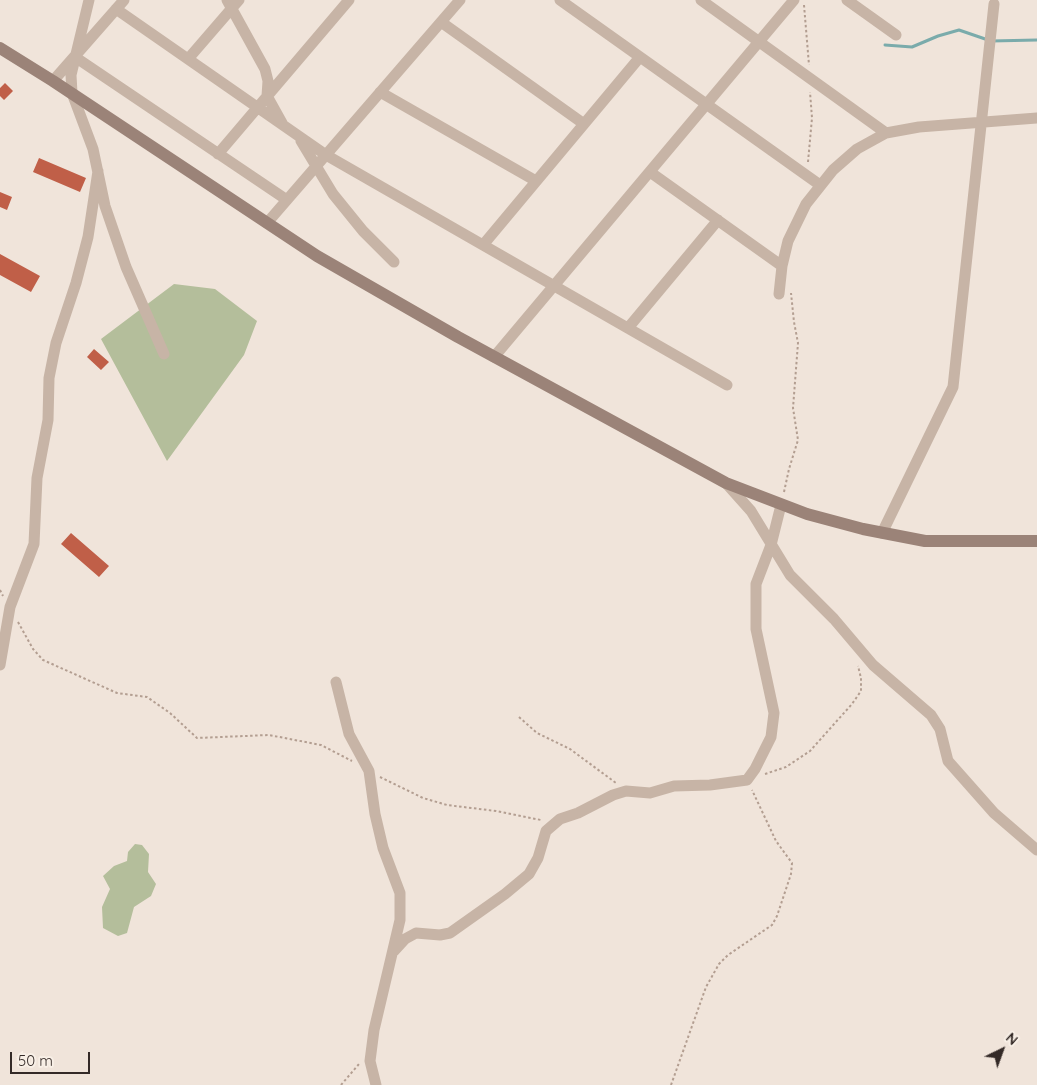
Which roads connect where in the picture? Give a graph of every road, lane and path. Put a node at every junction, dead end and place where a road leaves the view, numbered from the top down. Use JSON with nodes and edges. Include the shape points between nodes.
{"nodes":[{"id":1,"x":89,"y":0,"type":"edge"},
{"id":2,"x":349,"y":0,"type":"edge"},
{"id":3,"x":460,"y":0,"type":"edge"},
{"id":4,"x":560,"y":0,"type":"edge"},
{"id":5,"x":701,"y":0,"type":"edge"},
{"id":6,"x":794,"y":0,"type":"edge"},
{"id":7,"x":804,"y":0,"type":"edge"},
{"id":8,"x":847,"y":0,"type":"edge"},
{"id":9,"x":233,"y":3,"type":"edge"},
{"id":10,"x":120,"y":4,"type":"edge"},
{"id":11,"x":995,"y":5,"type":"edge"},
{"id":12,"x":441,"y":22,"type":"junction"},
{"id":13,"x":896,"y":35,"type":"dead end"},
{"id":14,"x":759,"y":42,"type":"junction"},
{"id":15,"x":0,"y":48,"type":"edge"},
{"id":16,"x":75,"y":57,"type":"junction"},
{"id":17,"x":640,"y":57,"type":"junction"},
{"id":18,"x":188,"y":59,"type":"junction"},
{"id":19,"x":810,"y":78,"type":"junction"},
{"id":20,"x":54,"y":81,"type":"junction"},
{"id":21,"x":380,"y":92,"type":"junction"},
{"id":22,"x":72,"y":93,"type":"junction"},
{"id":23,"x":267,"y":96,"type":"junction"},
{"id":24,"x":706,"y":104,"type":"junction"},
{"id":25,"x":258,"y":108,"type":"junction"},
{"id":26,"x":1037,"y":118,"type":"edge"},
{"id":27,"x":982,"y":122,"type":"junction"},
{"id":28,"x":584,"y":124,"type":"junction"},
{"id":29,"x":290,"y":131,"type":"junction"},
{"id":30,"x":886,"y":134,"type":"junction"},
{"id":31,"x":218,"y":154,"type":"junction"},
{"id":32,"x":326,"y":156,"type":"junction"},
{"id":33,"x":317,"y":166,"type":"junction"},
{"id":34,"x":98,"y":171,"type":"junction"},
{"id":35,"x":650,"y":172,"type":"junction"},
{"id":36,"x":807,"y":176,"type":"junction"},
{"id":37,"x":536,"y":181,"type":"junction"},
{"id":38,"x":820,"y":185,"type":"junction"},
{"id":39,"x":287,"y":200,"type":"junction"},
{"id":40,"x":718,"y":220,"type":"junction"},
{"id":41,"x":267,"y":223,"type":"junction"},
{"id":42,"x":483,"y":245,"type":"junction"},
{"id":43,"x":394,"y":262,"type":"dead end"},
{"id":44,"x":782,"y":266,"type":"junction"},
{"id":45,"x":554,"y":286,"type":"junction"},
{"id":46,"x":785,"y":293,"type":"joint"},
{"id":47,"x":628,"y":328,"type":"junction"},
{"id":48,"x":164,"y":354,"type":"dead end"},
{"id":49,"x":494,"y":357,"type":"junction"},
{"id":50,"x":727,"y":385,"type":"dead end"},
{"id":51,"x":726,"y":484,"type":"junction"},
{"id":52,"x":781,"y":505,"type":"junction"},
{"id":53,"x":882,"y":533,"type":"junction"},
{"id":54,"x":1037,"y":541,"type":"edge"},
{"id":55,"x":771,"y":545,"type":"junction"},
{"id":56,"x":10,"y":607,"type":"junction"},
{"id":57,"x":853,"y":642,"type":"junction"},
{"id":58,"x":0,"y":665,"type":"edge"},
{"id":59,"x":336,"y":682,"type":"dead end"},
{"id":60,"x":519,"y":718,"type":"dead end"},
{"id":61,"x":369,"y":771,"type":"junction"},
{"id":62,"x":747,"y":780,"type":"junction"},
{"id":63,"x":626,"y":791,"type":"junction"},
{"id":64,"x":560,"y":820,"type":"junction"},
{"id":65,"x":1037,"y":850,"type":"edge"},
{"id":66,"x":394,"y":951,"type":"junction"},
{"id":67,"x":376,"y":1085,"type":"edge"},
{"id":68,"x":671,"y":1085,"type":"edge"}],
"edges":[{"from":1,"to":16,"type":"street"},
{"from":2,"to":23,"type":"street"},
{"from":3,"to":12,"type":"street"},
{"from":4,"to":17,"type":"street"},
{"from":5,"to":14,"type":"street"},
{"from":6,"to":14,"type":"street"},
{"from":7,"to":19,"type":"path"},
{"from":8,"to":13,"type":"street"},
{"from":9,"to":18,"type":"street"},
{"from":9,"to":23,"type":"street","via":[[266,69]]},
{"from":10,"to":16,"type":"street"},
{"from":10,"to":18,"type":"street"},
{"from":11,"to":27,"type":"street"},
{"from":12,"to":21,"type":"street"},
{"from":12,"to":28,"type":"street"},
{"from":14,"to":19,"type":"street"},
{"from":14,"to":24,"type":"street"},
{"from":15,"to":20,"type":"street"},
{"from":16,"to":20,"type":"street"},
{"from":16,"to":22,"type":"street","via":[[70,75]]},
{"from":16,"to":31,"type":"street"},
{"from":17,"to":24,"type":"street"},
{"from":17,"to":28,"type":"street"},
{"from":18,"to":25,"type":"street"},
{"from":19,"to":30,"type":"street"},
{"from":19,"to":36,"type":"path","via":[[812,118]]},
{"from":20,"to":22,"type":"street"},
{"from":21,"to":32,"type":"street"},
{"from":21,"to":37,"type":"street"},
{"from":22,"to":34,"type":"street"},
{"from":22,"to":41,"type":"street"},
{"from":23,"to":25,"type":"street"},
{"from":23,"to":29,"type":"street"},
{"from":24,"to":35,"type":"street"},
{"from":24,"to":36,"type":"street"},
{"from":25,"to":29,"type":"street"},
{"from":25,"to":31,"type":"street"},
{"from":26,"to":27,"type":"street"},
{"from":27,"to":30,"type":"street","via":[[919,127]]},
{"from":27,"to":53,"type":"street","via":[[953,388]]},
{"from":28,"to":37,"type":"street"},
{"from":29,"to":32,"type":"street"},
{"from":29,"to":33,"type":"street","via":[[302,142]]},
{"from":30,"to":38,"type":"street","via":[[857,149]]},
{"from":31,"to":39,"type":"street"},
{"from":32,"to":33,"type":"street"},
{"from":32,"to":42,"type":"street"},
{"from":33,"to":39,"type":"street"},
{"from":33,"to":43,"type":"street","via":[[333,194]]},
{"from":34,"to":48,"type":"street","via":[[105,206],[126,267]]},
{"from":34,"to":56,"type":"street","via":[[88,237],[56,343],[49,378],[48,420],[37,478],[34,544]]},
{"from":35,"to":40,"type":"street"},
{"from":35,"to":45,"type":"street"},
{"from":36,"to":38,"type":"street"},
{"from":37,"to":42,"type":"street"},
{"from":38,"to":44,"type":"street","via":[[806,204],[788,240]]},
{"from":39,"to":41,"type":"street"},
{"from":40,"to":44,"type":"street"},
{"from":40,"to":47,"type":"street"},
{"from":41,"to":49,"type":"street"},
{"from":42,"to":45,"type":"street"},
{"from":44,"to":46,"type":"street"},
{"from":45,"to":47,"type":"street"},
{"from":45,"to":49,"type":"street"},
{"from":46,"to":52,"type":"path","via":[[798,343],[793,408],[798,440],[788,468]]},
{"from":47,"to":50,"type":"street"},
{"from":49,"to":51,"type":"street"},
{"from":51,"to":52,"type":"street"},
{"from":51,"to":55,"type":"street","via":[[751,510]]},
{"from":52,"to":53,"type":"street"},
{"from":52,"to":55,"type":"street"},
{"from":53,"to":54,"type":"street","via":[[936,542]]},
{"from":55,"to":57,"type":"street","via":[[790,575]]},
{"from":55,"to":62,"type":"street","via":[[756,584],[756,628],[774,713],[771,737]]},
{"from":56,"to":58,"type":"street"},
{"from":56,"to":61,"type":"path","via":[[33,650],[42,660],[117,693],[148,697],[170,712],[197,738],[269,735],[321,745]]},
{"from":57,"to":62,"type":"path","via":[[861,691],[852,704],[810,750],[786,767]]},
{"from":57,"to":65,"type":"street","via":[[873,665],[931,714],[940,729],[948,761],[994,813]]},
{"from":59,"to":61,"type":"street","via":[[349,734]]},
{"from":60,"to":63,"type":"path","via":[[537,734],[570,749]]},
{"from":61,"to":64,"type":"path","via":[[423,798],[447,805],[546,821]]},
{"from":61,"to":66,"type":"street","via":[[383,848],[400,893],[400,920]]},
{"from":62,"to":63,"type":"street","via":[[674,786],[650,793]]},
{"from":62,"to":68,"type":"path","via":[[776,841],[792,863],[791,874],[772,925],[728,955],[706,987]]},
{"from":63,"to":64,"type":"street"},
{"from":64,"to":66,"type":"street","via":[[546,831],[529,874],[505,894],[450,933],[416,933]]},
{"from":66,"to":67,"type":"street","via":[[374,1030],[370,1061]]}]}
